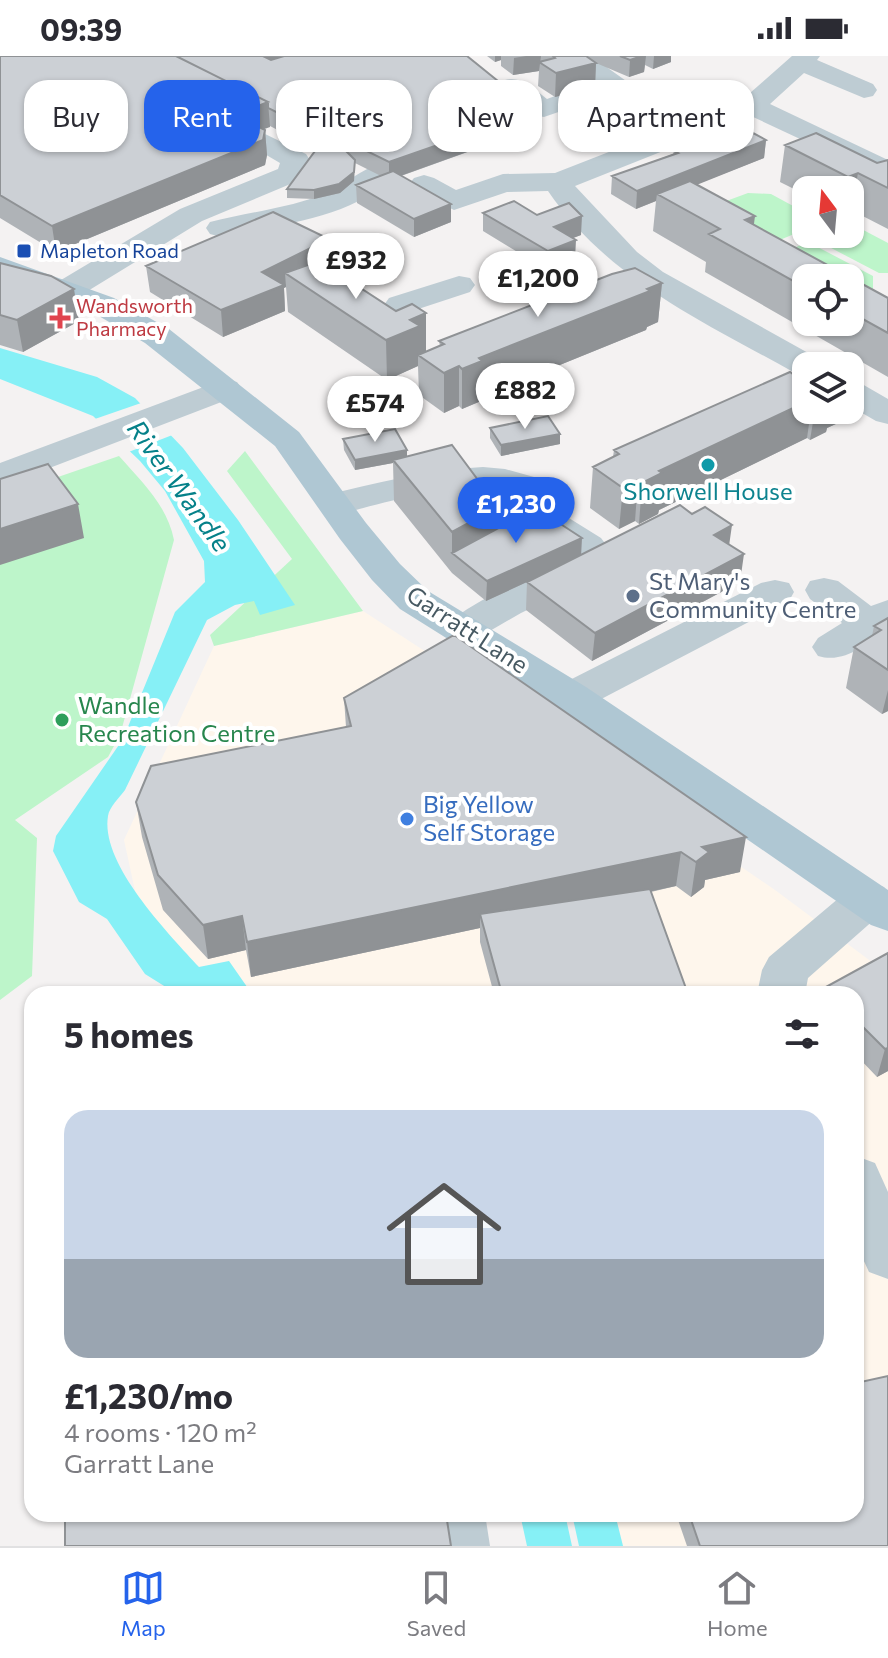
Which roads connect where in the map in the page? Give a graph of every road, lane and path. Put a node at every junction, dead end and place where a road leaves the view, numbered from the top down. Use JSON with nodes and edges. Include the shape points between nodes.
{"nodes":[{"id":1,"x":573,"y":56,"type":"edge"},
{"id":2,"x":804,"y":59,"type":"edge"},
{"id":3,"x":864,"y":90,"type":"dead end"},
{"id":4,"x":754,"y":104,"type":"joint"},
{"id":5,"x":542,"y":107,"type":"edge"},
{"id":6,"x":261,"y":140,"type":"edge"},
{"id":7,"x":634,"y":152,"type":"edge"},
{"id":8,"x":888,"y":171,"type":"edge"},
{"id":9,"x":377,"y":174,"type":"edge"},
{"id":10,"x":559,"y":182,"type":"junction"},
{"id":11,"x":424,"y":184,"type":"dead end"},
{"id":12,"x":209,"y":208,"type":"junction"},
{"id":13,"x":257,"y":219,"type":"junction"},
{"id":14,"x":136,"y":248,"type":"junction"},
{"id":15,"x":0,"y":266,"type":"edge"},
{"id":16,"x":459,"y":285,"type":"dead end"},
{"id":17,"x":67,"y":290,"type":"junction"},
{"id":18,"x":400,"y":305,"type":"edge"},
{"id":19,"x":792,"y":359,"type":"edge"},
{"id":20,"x":225,"y":389,"type":"junction"},
{"id":21,"x":864,"y":399,"type":"edge"},
{"id":22,"x":888,"y":414,"type":"edge"},
{"id":23,"x":0,"y":476,"type":"edge"},
{"id":24,"x":335,"y":504,"type":"junction"},
{"id":25,"x":824,"y":590,"type":"dead end"},
{"id":26,"x":775,"y":592,"type":"dead end"},
{"id":27,"x":878,"y":618,"type":"edge"},
{"id":28,"x":462,"y":630,"type":"junction"},
{"id":29,"x":832,"y":647,"type":"dead end"},
{"id":30,"x":571,"y":697,"type":"junction"},
{"id":31,"x":878,"y":906,"type":"edge"},
{"id":32,"x":783,"y":986,"type":"edge"},
{"id":33,"x":864,"y":1198,"type":"edge"},
{"id":34,"x":888,"y":1255,"type":"edge"},
{"id":35,"x":455,"y":1522,"type":"edge"},
{"id":36,"x":459,"y":1546,"type":"edge"}],
"edges":[{"from":1,"to":5,"type":"street","via":[[616,83]]},
{"from":2,"to":3,"type":"street"},
{"from":2,"to":4,"type":"street"},
{"from":4,"to":8,"type":"street"},
{"from":6,"to":12,"type":"street","via":[[296,160],[290,174]]},
{"from":7,"to":10,"type":"street"},
{"from":9,"to":13,"type":"street","via":[[368,185],[335,201]]},
{"from":10,"to":11,"type":"street","via":[[503,183],[454,201]]},
{"from":10,"to":19,"type":"street","via":[[626,259],[638,284]]},
{"from":12,"to":13,"type":"street"},
{"from":12,"to":14,"type":"street"},
{"from":13,"to":14,"type":"street"},
{"from":14,"to":17,"type":"street"},
{"from":15,"to":17,"type":"main road","name":"Garratt Lane"},
{"from":16,"to":18,"type":"street"},
{"from":17,"to":20,"type":"main road","name":"Garratt Lane","via":[[132,319]]},
{"from":20,"to":23,"type":"street"},
{"from":20,"to":24,"type":"main road","name":"Garratt Lane","via":[[287,439]]},
{"from":21,"to":22,"type":"street"},
{"from":24,"to":28,"type":"main road","name":"Garratt Lane","via":[[414,600]]},
{"from":24,"to":28,"type":"street","via":[[434,484],[501,478],[523,486],[549,522],[593,553]]},
{"from":25,"to":27,"type":"street"},
{"from":26,"to":30,"type":"street"},
{"from":27,"to":29,"type":"street"},
{"from":28,"to":30,"type":"main road","name":"Garratt Lane"},
{"from":30,"to":31,"type":"main road","name":"Garratt Lane"},
{"from":31,"to":32,"type":"street","via":[[786,970]]},
{"from":33,"to":34,"type":"street"},
{"from":35,"to":36,"type":"street"}]}
